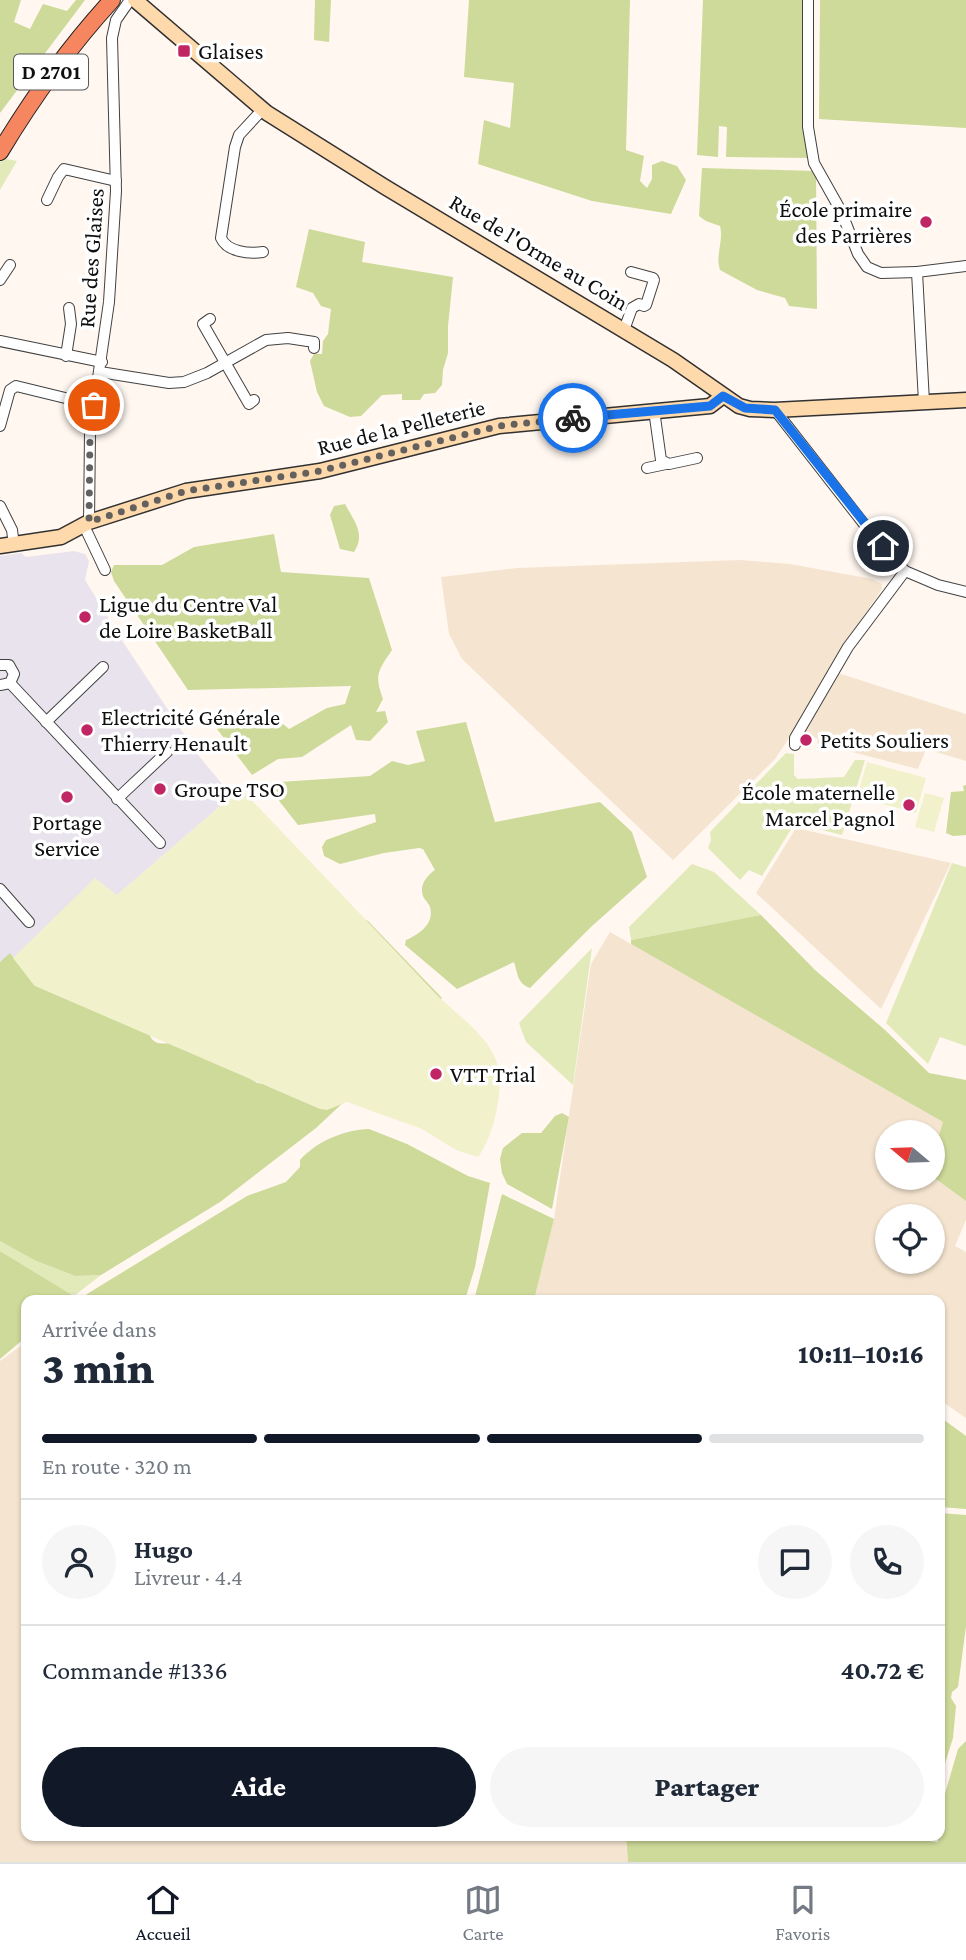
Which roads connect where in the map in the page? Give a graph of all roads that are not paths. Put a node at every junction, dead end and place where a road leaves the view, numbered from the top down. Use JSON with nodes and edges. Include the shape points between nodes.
{"nodes":[{"id":1,"x":97,"y":0,"type":"edge"},
{"id":2,"x":112,"y":0,"type":"edge"},
{"id":3,"x":132,"y":0,"type":"edge"},
{"id":4,"x":808,"y":0,"type":"edge"},
{"id":5,"x":262,"y":110,"type":"junction"},
{"id":6,"x":0,"y":132,"type":"edge"},
{"id":7,"x":0,"y":152,"type":"edge"},
{"id":8,"x":116,"y":181,"type":"junction"},
{"id":9,"x":47,"y":200,"type":"dead end"},
{"id":10,"x":263,"y":252,"type":"dead end"},
{"id":11,"x":10,"y":265,"type":"dead end"},
{"id":12,"x":966,"y":266,"type":"edge"},
{"id":13,"x":631,"y":272,"type":"dead end"},
{"id":14,"x":917,"y":272,"type":"junction"},
{"id":15,"x":0,"y":280,"type":"edge"},
{"id":16,"x":69,"y":308,"type":"dead end"},
{"id":17,"x":210,"y":319,"type":"dead end"},
{"id":18,"x":624,"y":330,"type":"junction"},
{"id":19,"x":0,"y":341,"type":"edge"},
{"id":20,"x":314,"y":348,"type":"dead end"},
{"id":21,"x":65,"y":356,"type":"junction"},
{"id":22,"x":224,"y":363,"type":"junction"},
{"id":23,"x":101,"y":367,"type":"junction"},
{"id":24,"x":723,"y":396,"type":"junction"},
{"id":25,"x":254,"y":400,"type":"dead end"},
{"id":26,"x":966,"y":400,"type":"edge"},
{"id":27,"x":924,"y":402,"type":"junction"},
{"id":28,"x":94,"y":405,"type":"junction"},
{"id":29,"x":654,"y":410,"type":"junction"},
{"id":30,"x":775,"y":410,"type":"junction"},
{"id":31,"x":2,"y":412,"type":"edge"},
{"id":32,"x":0,"y":426,"type":"edge"},
{"id":33,"x":697,"y":458,"type":"dead end"},
{"id":34,"x":666,"y":464,"type":"junction"},
{"id":35,"x":647,"y":468,"type":"dead end"},
{"id":36,"x":0,"y":506,"type":"edge"},
{"id":37,"x":89,"y":525,"type":"junction"},
{"id":38,"x":7,"y":545,"type":"edge"},
{"id":39,"x":106,"y":570,"type":"dead end"},
{"id":40,"x":905,"y":571,"type":"junction"},
{"id":41,"x":966,"y":592,"type":"edge"},
{"id":42,"x":0,"y":665,"type":"edge"},
{"id":43,"x":103,"y":667,"type":"dead end"},
{"id":44,"x":4,"y":686,"type":"edge"},
{"id":45,"x":46,"y":722,"type":"junction"},
{"id":46,"x":795,"y":745,"type":"dead end"},
{"id":47,"x":167,"y":752,"type":"dead end"},
{"id":48,"x":117,"y":799,"type":"junction"},
{"id":49,"x":160,"y":843,"type":"dead end"},
{"id":50,"x":0,"y":890,"type":"edge"},
{"id":51,"x":29,"y":922,"type":"dead end"}],
"edges":[{"from":1,"to":6,"type":"highway","number":"D 2701","via":[[42,67]]},
{"from":2,"to":7,"type":"highway","number":"D 2701","via":[[50,74]]},
{"from":3,"to":5,"type":"main road","name":"Rue de l'Orme au Coin"},
{"from":3,"to":8,"type":"street","name":"Rue des Glaises","via":[[116,20],[112,38]]},
{"from":4,"to":14,"type":"street","via":[[808,127],[814,163],[867,267],[881,273]]},
{"from":5,"to":10,"type":"street","via":[[239,135],[235,147],[221,238],[232,249]]},
{"from":5,"to":18,"type":"main road","name":"Rue de l'Orme au Coin"},
{"from":8,"to":9,"type":"street","via":[[64,169]]},
{"from":8,"to":23,"type":"street","name":"Rue des Glaises"},
{"from":11,"to":15,"type":"street"},
{"from":12,"to":14,"type":"street"},
{"from":13,"to":18,"type":"street","via":[[654,280],[646,305],[632,308]]},
{"from":14,"to":27,"type":"street"},
{"from":16,"to":21,"type":"street"},
{"from":17,"to":22,"type":"street","via":[[203,324]]},
{"from":18,"to":24,"type":"main road","name":"Rue de l'Orme au Coin"},
{"from":19,"to":21,"type":"street"},
{"from":20,"to":22,"type":"street","via":[[314,342],[277,338]]},
{"from":21,"to":23,"type":"street"},
{"from":22,"to":23,"type":"street","via":[[176,384]]},
{"from":22,"to":25,"type":"street","via":[[249,404]]},
{"from":23,"to":28,"type":"street","name":"Rue des Glaises"},
{"from":24,"to":29,"type":"main road","name":"Rue de la Pelleterie","via":[[710,406]]},
{"from":24,"to":30,"type":"main road","name":"Rue de l'Orme au Coin","via":[[745,408]]},
{"from":26,"to":27,"type":"main road","name":"Rue de l'Orme au Coin"},
{"from":27,"to":30,"type":"main road","name":"Rue de l'Orme au Coin"},
{"from":28,"to":31,"type":"street","via":[[16,386]]},
{"from":28,"to":37,"type":"street","name":"Rue des Glaises"},
{"from":29,"to":34,"type":"street","via":[[660,457]]},
{"from":29,"to":37,"type":"main road","name":"Rue de la Pelleterie","via":[[499,426],[320,471],[186,491]]},
{"from":30,"to":40,"type":"street"},
{"from":31,"to":32,"type":"street"},
{"from":33,"to":34,"type":"street"},
{"from":34,"to":35,"type":"street"},
{"from":36,"to":38,"type":"street","via":[[12,530]]},
{"from":37,"to":38,"type":"main road","name":"Rue de la Pelleterie","via":[[68,543]]},
{"from":37,"to":39,"type":"street"},
{"from":40,"to":41,"type":"street"},
{"from":40,"to":46,"type":"street","via":[[848,646]]},
{"from":42,"to":44,"type":"street","via":[[11,667],[14,678]]},
{"from":43,"to":45,"type":"street"},
{"from":44,"to":45,"type":"street"},
{"from":45,"to":48,"type":"street"},
{"from":47,"to":48,"type":"street"},
{"from":48,"to":49,"type":"street"},
{"from":50,"to":51,"type":"street"}]}
